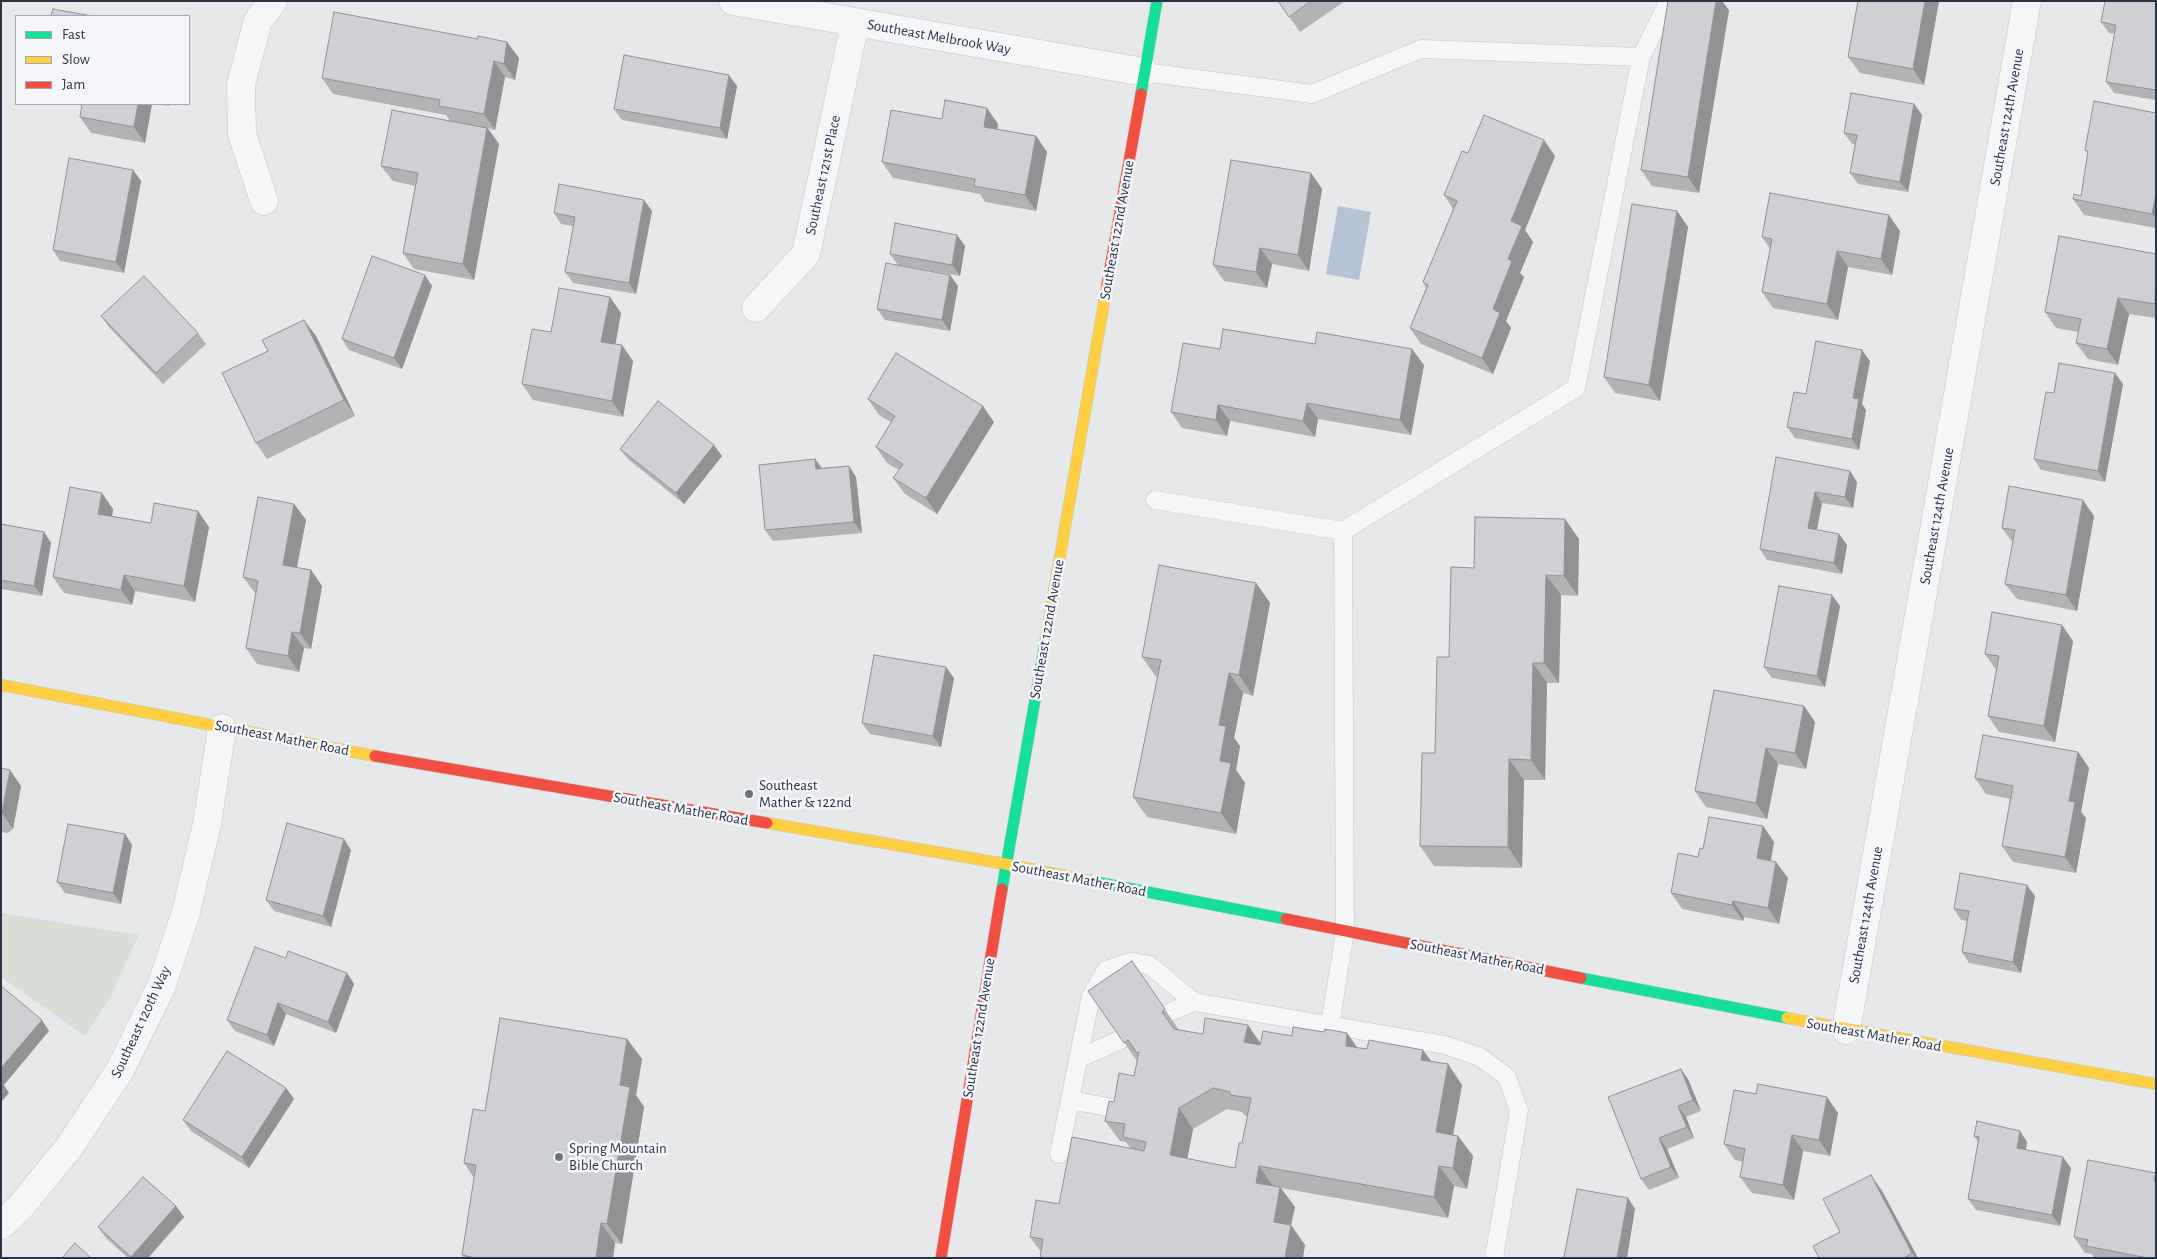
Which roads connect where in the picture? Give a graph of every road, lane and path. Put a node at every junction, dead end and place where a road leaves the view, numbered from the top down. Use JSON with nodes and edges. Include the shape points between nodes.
{"nodes":[{"id":1,"x":273,"y":1,"type":"edge"},
{"id":2,"x":733,"y":1,"type":"edge"},
{"id":3,"x":1157,"y":1,"type":"edge"},
{"id":4,"x":1669,"y":1,"type":"edge"},
{"id":5,"x":2027,"y":1,"type":"edge"},
{"id":6,"x":855,"y":23,"type":"junction"},
{"id":7,"x":1641,"y":57,"type":"junction"},
{"id":8,"x":1144,"y":72,"type":"junction"},
{"id":9,"x":264,"y":202,"type":"dead end"},
{"id":10,"x":756,"y":308,"type":"dead end"},
{"id":11,"x":1155,"y":500,"type":"dead end"},
{"id":12,"x":1343,"y":531,"type":"junction"},
{"id":13,"x":1,"y":685,"type":"edge"},
{"id":14,"x":222,"y":728,"type":"junction"},
{"id":15,"x":1006,"y":864,"type":"junction"},
{"id":16,"x":1345,"y":931,"type":"junction"},
{"id":17,"x":1194,"y":1002,"type":"junction"},
{"id":18,"x":1168,"y":1013,"type":"dead end"},
{"id":19,"x":1330,"y":1025,"type":"junction"},
{"id":20,"x":1846,"y":1030,"type":"junction"},
{"id":21,"x":1122,"y":1039,"type":"edge"},
{"id":22,"x":1080,"y":1058,"type":"junction"},
{"id":23,"x":2156,"y":1084,"type":"edge"},
{"id":24,"x":1070,"y":1100,"type":"junction"},
{"id":25,"x":1118,"y":1109,"type":"edge"},
{"id":26,"x":1059,"y":1154,"type":"dead end"},
{"id":27,"x":1,"y":1225,"type":"edge"},
{"id":28,"x":941,"y":1258,"type":"edge"},
{"id":29,"x":1494,"y":1258,"type":"edge"}],
"edges":[{"from":1,"to":9,"type":"street","via":[[258,21],[242,84],[242,134]]},
{"from":2,"to":6,"type":"street","name":"Southeast Melbrook Way"},
{"from":3,"to":8,"type":"street","name":"Southeast 122nd Avenue"},
{"from":4,"to":7,"type":"lane"},
{"from":5,"to":20,"type":"street","name":"Southeast 124th Avenue"},
{"from":6,"to":8,"type":"street","name":"Southeast Melbrook Way"},
{"from":6,"to":10,"type":"street","name":"Southeast 121st Place","via":[[806,254]]},
{"from":7,"to":8,"type":"lane","via":[[1421,49],[1312,94]]},
{"from":7,"to":12,"type":"lane","via":[[1576,388]]},
{"from":8,"to":15,"type":"street","name":"Southeast 122nd Avenue"},
{"from":11,"to":12,"type":"lane"},
{"from":12,"to":16,"type":"lane"},
{"from":13,"to":14,"type":"street","name":"Southeast Mather Road"},
{"from":14,"to":15,"type":"street","name":"Southeast Mather Road"},
{"from":14,"to":27,"type":"street","name":"Southeast 120th Way","via":[[207,824],[188,903],[161,987],[120,1070],[75,1139],[20,1207]]},
{"from":15,"to":16,"type":"street","name":"Southeast Mather Road"},
{"from":15,"to":28,"type":"street","name":"Southeast 122nd Avenue"},
{"from":16,"to":19,"type":"lane"},
{"from":16,"to":20,"type":"street","name":"Southeast Mather Road"},
{"from":17,"to":18,"type":"lane"},
{"from":17,"to":19,"type":"lane"},
{"from":17,"to":22,"type":"lane","via":[[1149,965],[1130,962],[1106,970],[1090,996]]},
{"from":19,"to":29,"type":"lane","via":[[1445,1045],[1480,1057],[1506,1077],[1519,1111]]},
{"from":20,"to":23,"type":"street","name":"Southeast Mather Road"},
{"from":21,"to":22,"type":"lane"},
{"from":22,"to":24,"type":"lane"},
{"from":24,"to":25,"type":"lane"},
{"from":24,"to":26,"type":"lane"}]}
